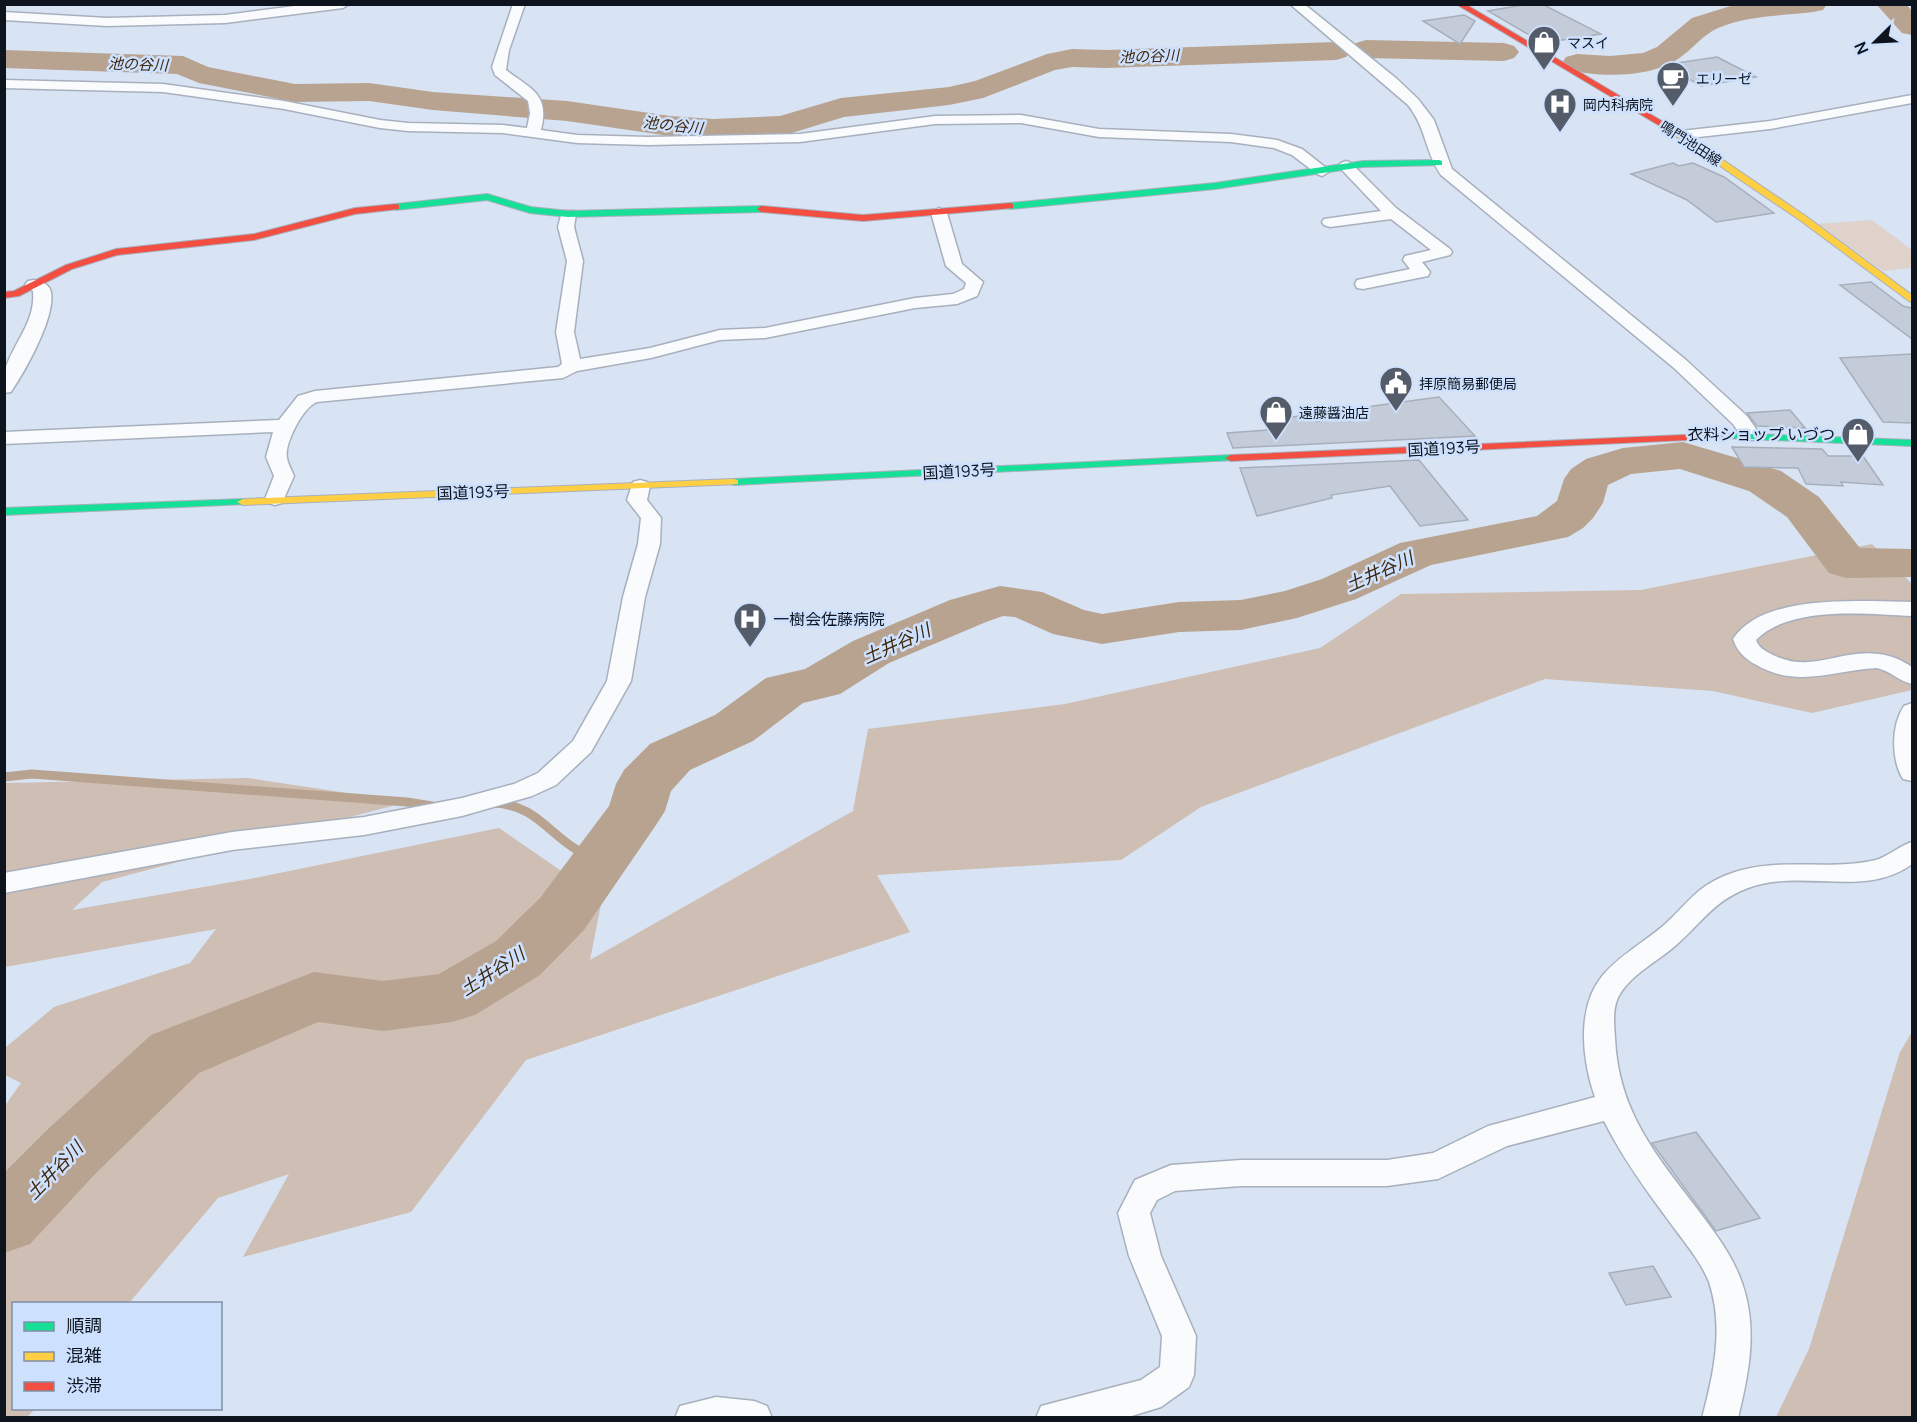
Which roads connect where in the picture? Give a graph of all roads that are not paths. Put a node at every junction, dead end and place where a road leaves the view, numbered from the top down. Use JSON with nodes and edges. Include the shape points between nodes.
{"nodes":[{"id":1,"x":343,"y":4,"type":"edge"},
{"id":2,"x":519,"y":4,"type":"edge"},
{"id":3,"x":1296,"y":4,"type":"edge"},
{"id":4,"x":1459,"y":4,"type":"edge"},
{"id":5,"x":4,"y":16,"type":"edge"},
{"id":6,"x":4,"y":84,"type":"edge"},
{"id":7,"x":1912,"y":99,"type":"edge"},
{"id":8,"x":533,"y":133,"type":"junction"},
{"id":9,"x":1681,"y":135,"type":"junction"},
{"id":10,"x":1439,"y":163,"type":"junction"},
{"id":11,"x":1346,"y":166,"type":"junction"},
{"id":12,"x":1323,"y":171,"type":"junction"},
{"id":13,"x":939,"y":213,"type":"junction"},
{"id":14,"x":568,"y":214,"type":"junction"},
{"id":15,"x":1394,"y":214,"type":"junction"},
{"id":16,"x":1330,"y":222,"type":"dead end"},
{"id":17,"x":1363,"y":284,"type":"dead end"},
{"id":18,"x":34,"y":285,"type":"junction"},
{"id":19,"x":4,"y":295,"type":"edge"},
{"id":20,"x":1912,"y":298,"type":"edge"},
{"id":21,"x":572,"y":366,"type":"junction"},
{"id":22,"x":4,"y":388,"type":"edge"},
{"id":23,"x":285,"y":426,"type":"junction"},
{"id":24,"x":1751,"y":436,"type":"junction"},
{"id":25,"x":4,"y":438,"type":"edge"},
{"id":26,"x":1912,"y":443,"type":"edge"},
{"id":27,"x":640,"y":486,"type":"junction"},
{"id":28,"x":275,"y":500,"type":"junction"},
{"id":29,"x":4,"y":512,"type":"edge"},
{"id":30,"x":1912,"y":609,"type":"edge"},
{"id":31,"x":1912,"y":677,"type":"edge"},
{"id":32,"x":1912,"y":711,"type":"edge"},
{"id":33,"x":1912,"y":773,"type":"edge"},
{"id":34,"x":1912,"y":851,"type":"edge"},
{"id":35,"x":4,"y":883,"type":"edge"},
{"id":36,"x":1612,"y":1107,"type":"junction"},
{"id":37,"x":693,"y":1418,"type":"edge"},
{"id":38,"x":754,"y":1418,"type":"edge"},
{"id":39,"x":1054,"y":1418,"type":"edge"},
{"id":40,"x":1720,"y":1418,"type":"edge"}],
"edges":[{"from":1,"to":5,"type":"street","via":[[225,19],[107,22]]},
{"from":2,"to":8,"type":"street","via":[[497,66],[499,72],[530,93],[538,109]]},
{"from":3,"to":10,"type":"street","via":[[1383,73],[1423,114]]},
{"from":4,"to":9,"type":"main road","name":"鳴門池田線"},
{"from":6,"to":8,"type":"street","via":[[163,88],[284,105],[380,124]]},
{"from":7,"to":9,"type":"street","via":[[1770,125]]},
{"from":8,"to":12,"type":"street","via":[[625,140],[800,138],[935,120],[1021,119],[1099,134],[1231,138],[1278,144]]},
{"from":9,"to":20,"type":"main road","name":"鳴門池田線"},
{"from":10,"to":11,"type":"main road"},
{"from":10,"to":24,"type":"street","via":[[1680,364],[1740,420]]},
{"from":11,"to":12,"type":"main road"},
{"from":11,"to":15,"type":"street"},
{"from":12,"to":13,"type":"main road","via":[[1263,181]]},
{"from":13,"to":14,"type":"main road","via":[[863,218],[732,208]]},
{"from":13,"to":21,"type":"street","via":[[954,266],[975,282],[971,292],[957,298],[765,333],[720,335],[651,353]]},
{"from":14,"to":18,"type":"main road","via":[[530,210],[487,197],[355,211],[254,237],[99,255]]},
{"from":14,"to":21,"type":"street","via":[[566,227],[575,261],[565,332]]},
{"from":15,"to":16,"type":"street"},
{"from":15,"to":17,"type":"street","via":[[1444,252],[1411,260],[1422,272]]},
{"from":18,"to":19,"type":"main road"},
{"from":18,"to":22,"type":"street","via":[[44,297],[31,339]]},
{"from":21,"to":23,"type":"street","via":[[549,375],[315,397],[305,400]]},
{"from":23,"to":25,"type":"street"},
{"from":23,"to":28,"type":"street","via":[[276,457],[284,476]]},
{"from":24,"to":26,"type":"main road","name":"国道193号"},
{"from":24,"to":27,"type":"main road","name":"国道193号"},
{"from":27,"to":28,"type":"main road","name":"国道193号"},
{"from":27,"to":35,"type":"street","via":[[637,500],[651,518],[649,544],[634,597],[619,681],[582,746],[548,779],[462,807],[363,826],[232,841]]},
{"from":28,"to":29,"type":"main road","name":"国道193号"},
{"from":30,"to":31,"type":"street","via":[[1845,606],[1808,611],[1763,624],[1749,631],[1744,639],[1753,654],[1782,669],[1811,673],[1863,660],[1879,660],[1905,670]]},
{"from":32,"to":33,"type":"street","via":[[1906,744]]},
{"from":34,"to":36,"type":"street","via":[[1905,859],[1883,867],[1847,872],[1770,872],[1703,900],[1675,931],[1609,983],[1600,1012],[1601,1071]]},
{"from":36,"to":39,"type":"street","via":[[1499,1135],[1438,1166],[1387,1173],[1241,1173],[1171,1178],[1146,1190],[1134,1213],[1145,1256],[1179,1336],[1177,1374],[1149,1395]]},
{"from":36,"to":40,"type":"street","via":[[1634,1149],[1697,1235],[1725,1282],[1733,1320],[1733,1365]]},
{"from":37,"to":38,"type":"street","via":[[716,1414]]}]}
